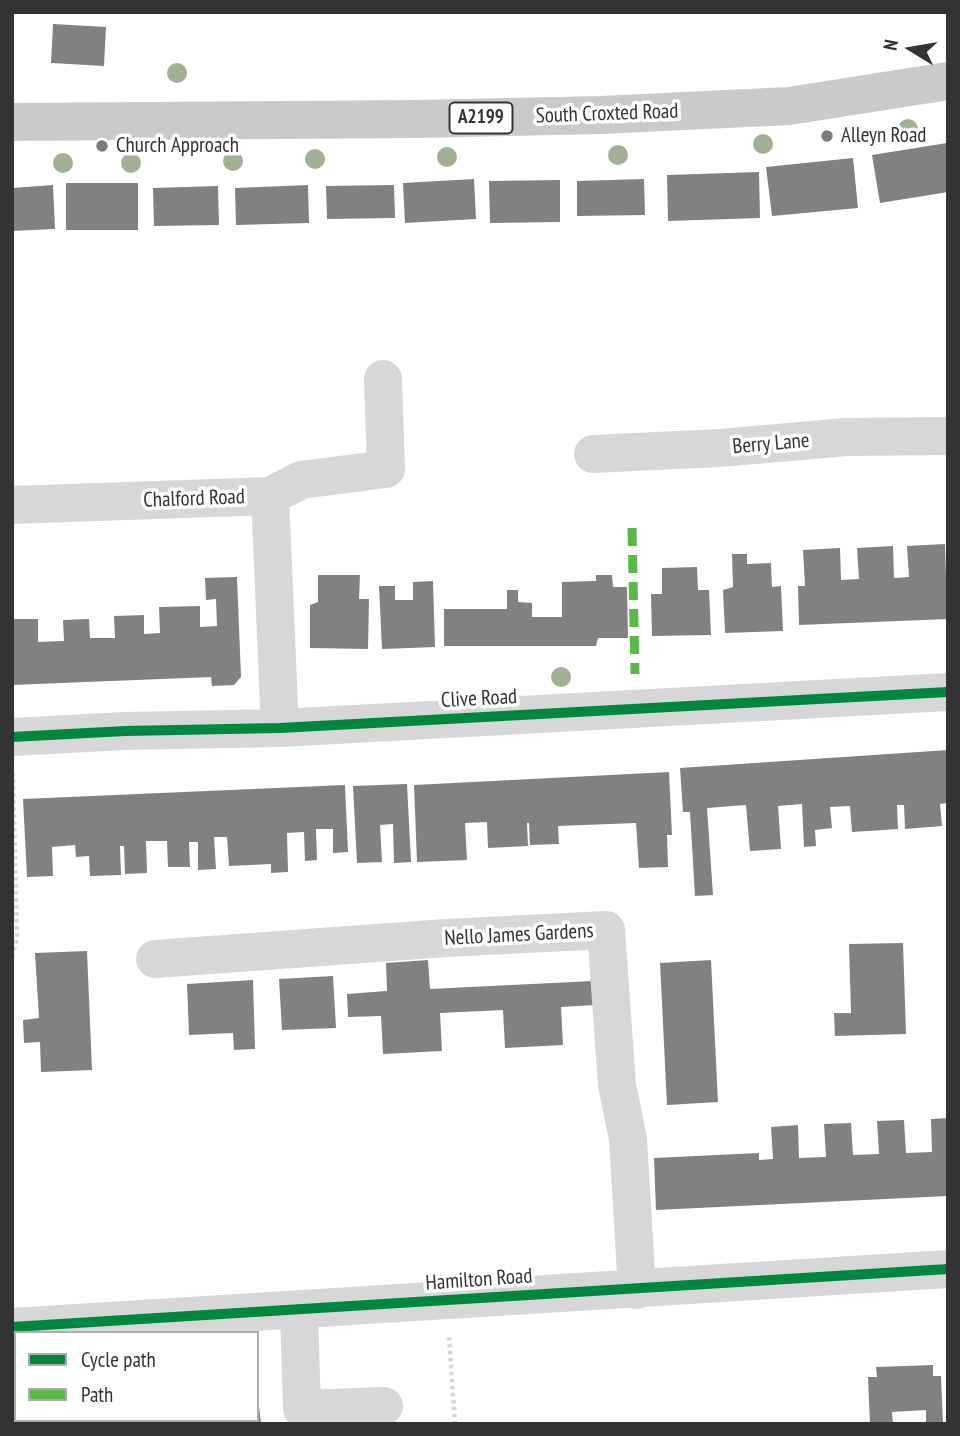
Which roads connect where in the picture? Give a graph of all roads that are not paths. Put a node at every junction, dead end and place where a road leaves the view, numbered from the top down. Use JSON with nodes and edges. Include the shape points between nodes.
{"nodes":[{"id":1,"x":948,"y":81,"type":"edge"},
{"id":2,"x":12,"y":122,"type":"edge"},
{"id":3,"x":383,"y":379,"type":"dead end"},
{"id":4,"x":948,"y":436,"type":"edge"},
{"id":5,"x":593,"y":454,"type":"dead end"},
{"id":6,"x":270,"y":496,"type":"junction"},
{"id":7,"x":12,"y":505,"type":"edge"},
{"id":8,"x":948,"y":692,"type":"edge"},
{"id":9,"x":280,"y":728,"type":"junction"},
{"id":10,"x":12,"y":737,"type":"edge"},
{"id":11,"x":155,"y":959,"type":"dead end"},
{"id":12,"x":948,"y":1269,"type":"edge"},
{"id":13,"x":637,"y":1290,"type":"junction"},
{"id":14,"x":299,"y":1311,"type":"junction"},
{"id":15,"x":12,"y":1327,"type":"edge"},
{"id":16,"x":384,"y":1406,"type":"dead end"}],
"edges":[{"from":1,"to":2,"type":"main road","name":"South Croxted Road","number":"A2199","via":[[789,106],[615,115]]},
{"from":3,"to":6,"type":"street","via":[[386,469],[301,480]]},
{"from":4,"to":5,"type":"street","name":"Berry Lane","via":[[847,437]]},
{"from":6,"to":7,"type":"street","name":"Chalford Road"},
{"from":6,"to":9,"type":"street","name":"Chalford Road"},
{"from":8,"to":9,"type":"street","name":"Clive Road"},
{"from":9,"to":10,"type":"street","name":"Clive Road"},
{"from":11,"to":13,"type":"street","name":"Nello James Gardens","via":[[606,930],[617,1085],[628,1139]]},
{"from":12,"to":13,"type":"street","name":"Hamilton Road"},
{"from":13,"to":14,"type":"street","name":"Hamilton Road"},
{"from":14,"to":15,"type":"street","name":"Hamilton Road"},
{"from":14,"to":16,"type":"street","via":[[302,1409]]}]}
